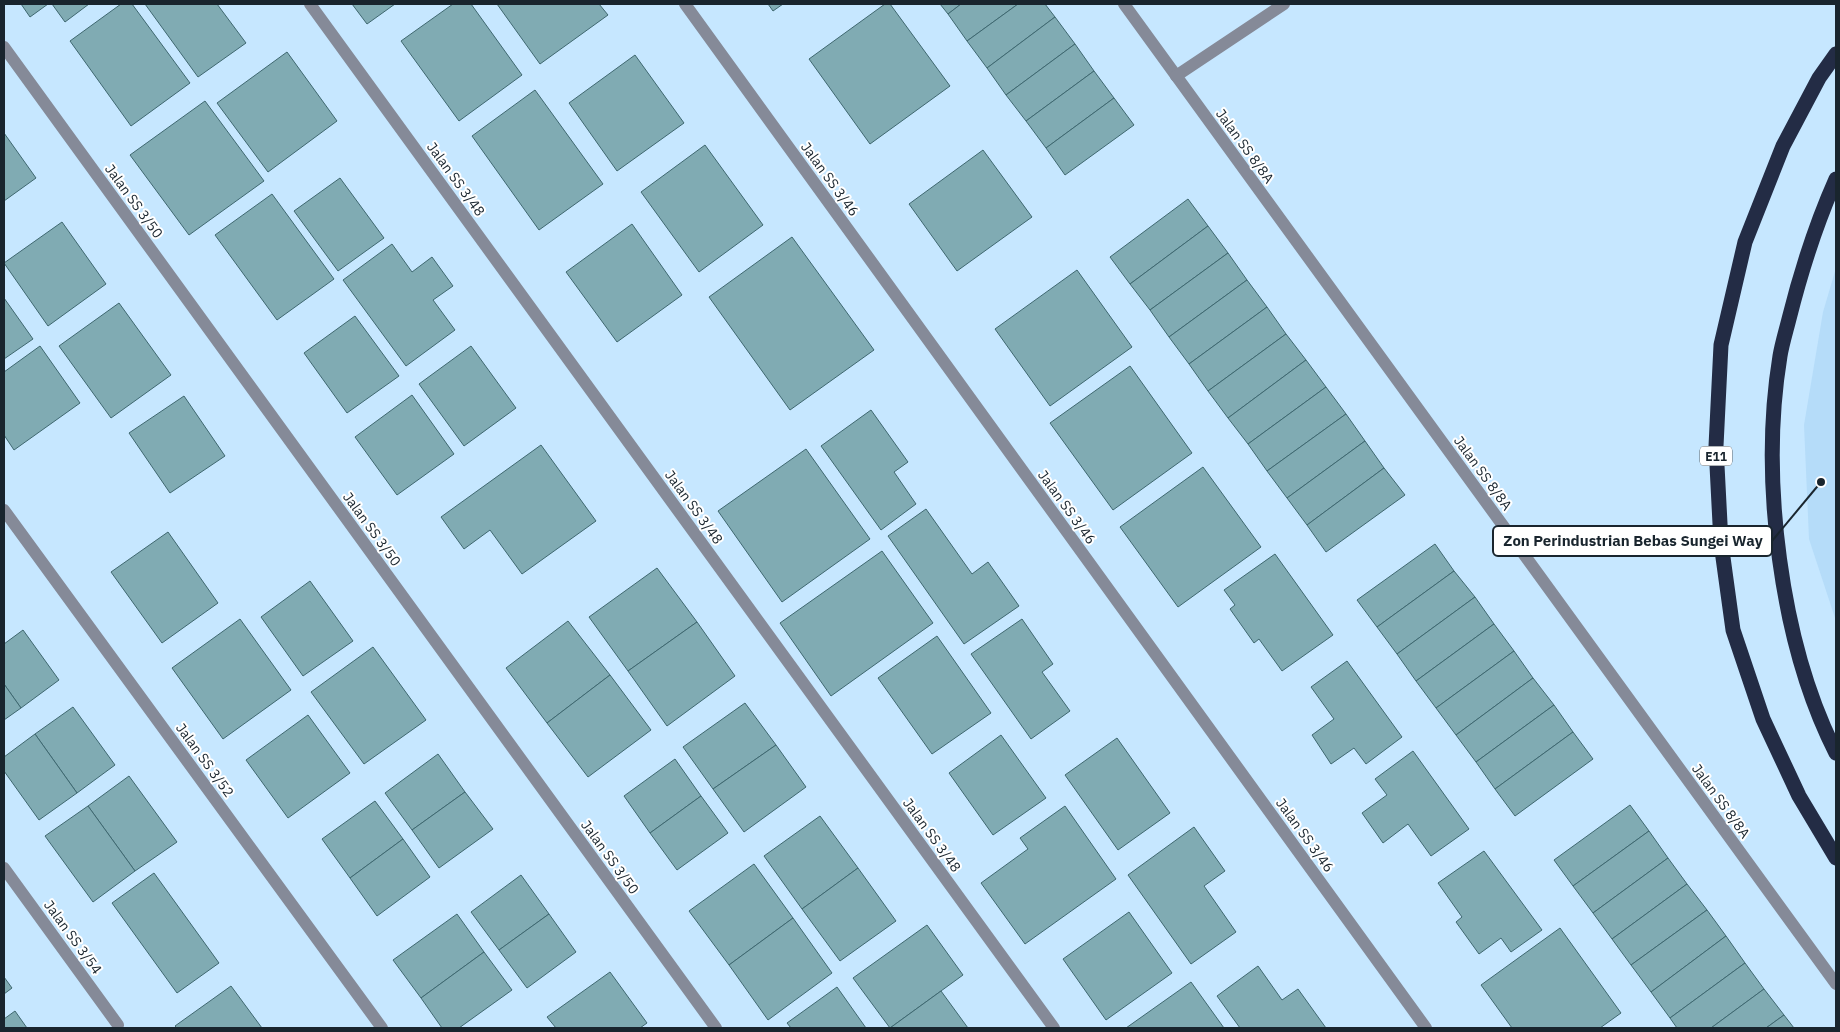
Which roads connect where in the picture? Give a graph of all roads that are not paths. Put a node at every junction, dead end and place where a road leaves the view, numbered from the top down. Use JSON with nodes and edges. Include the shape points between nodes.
{"nodes":[{"id":1,"x":310,"y":4,"type":"edge"},
{"id":2,"x":685,"y":4,"type":"edge"},
{"id":3,"x":1124,"y":4,"type":"edge"},
{"id":4,"x":1284,"y":4,"type":"edge"},
{"id":5,"x":4,"y":47,"type":"edge"},
{"id":6,"x":1836,"y":54,"type":"edge"},
{"id":7,"x":1176,"y":76,"type":"junction"},
{"id":8,"x":1836,"y":179,"type":"edge"},
{"id":9,"x":4,"y":510,"type":"edge"},
{"id":10,"x":1836,"y":753,"type":"edge"},
{"id":11,"x":1836,"y":858,"type":"edge"},
{"id":12,"x":4,"y":868,"type":"edge"},
{"id":13,"x":1836,"y":984,"type":"edge"},
{"id":14,"x":118,"y":1024,"type":"dead end"},
{"id":15,"x":382,"y":1028,"type":"edge"},
{"id":16,"x":716,"y":1028,"type":"edge"},
{"id":17,"x":1054,"y":1028,"type":"edge"},
{"id":18,"x":1426,"y":1028,"type":"edge"}],
"edges":[{"from":1,"to":17,"type":"street","name":"Jalan SS 3/48"},
{"from":2,"to":18,"type":"street","name":"Jalan SS 3/46"},
{"from":3,"to":7,"type":"street","name":"Jalan SS 8/8A"},
{"from":4,"to":7,"type":"street"},
{"from":5,"to":16,"type":"street","name":"Jalan SS 3/50"},
{"from":6,"to":11,"type":"highway","number":"E11","via":[[1819,78],[1783,146],[1744,242],[1722,345],[1716,446],[1721,543],[1733,630],[1763,718],[1799,796]]},
{"from":7,"to":13,"type":"street","name":"Jalan SS 8/8A"},
{"from":8,"to":10,"type":"highway","via":[[1820,214],[1798,284],[1780,356],[1772,434],[1774,504],[1783,582],[1798,653],[1824,729]]},
{"from":9,"to":15,"type":"street","name":"Jalan SS 3/52"},
{"from":12,"to":14,"type":"street","name":"Jalan SS 3/54"}]}
